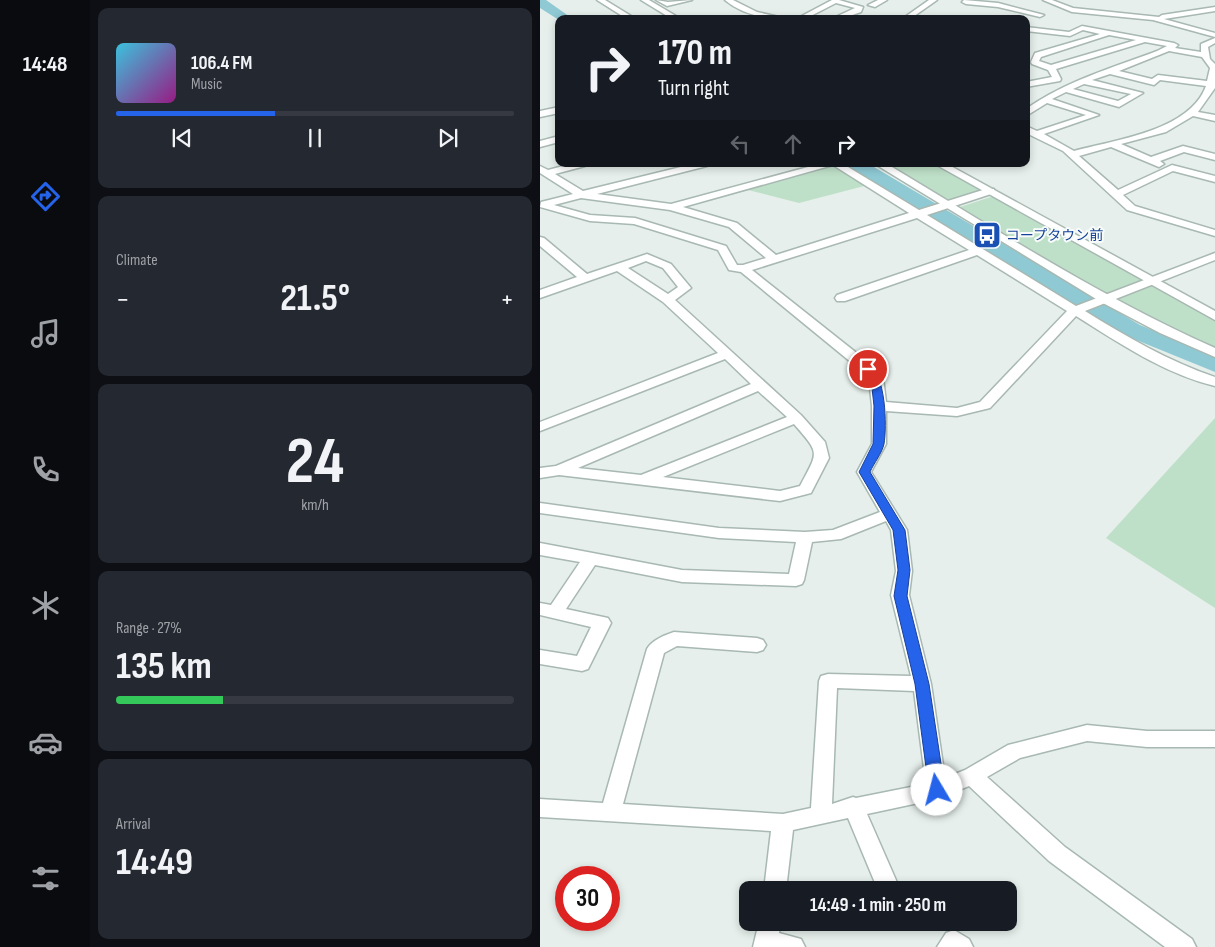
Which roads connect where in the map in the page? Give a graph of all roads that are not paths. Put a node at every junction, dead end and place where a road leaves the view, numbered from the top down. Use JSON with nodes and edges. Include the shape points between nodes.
{"nodes":[{"id":1,"x":600,"y":0,"type":"edge"},
{"id":2,"x":644,"y":0,"type":"edge"},
{"id":3,"x":658,"y":0,"type":"edge"},
{"id":4,"x":689,"y":0,"type":"edge"},
{"id":5,"x":728,"y":0,"type":"edge"},
{"id":6,"x":884,"y":0,"type":"edge"},
{"id":7,"x":934,"y":0,"type":"edge"},
{"id":8,"x":968,"y":0,"type":"edge"},
{"id":9,"x":1046,"y":0,"type":"edge"},
{"id":10,"x":872,"y":5,"type":"dead end"},
{"id":11,"x":1066,"y":8,"type":"junction"},
{"id":12,"x":1215,"y":10,"type":"edge"},
{"id":13,"x":626,"y":15,"type":"edge"},
{"id":14,"x":671,"y":15,"type":"edge"},
{"id":15,"x":760,"y":15,"type":"edge"},
{"id":16,"x":807,"y":15,"type":"edge"},
{"id":17,"x":845,"y":15,"type":"edge"},
{"id":18,"x":911,"y":15,"type":"edge"},
{"id":19,"x":1040,"y":15,"type":"junction"},
{"id":20,"x":1153,"y":18,"type":"junction"},
{"id":21,"x":1030,"y":19,"type":"edge"},
{"id":22,"x":1215,"y":23,"type":"edge"},
{"id":23,"x":1030,"y":29,"type":"edge"},
{"id":24,"x":1200,"y":30,"type":"junction"},
{"id":25,"x":1110,"y":32,"type":"junction"},
{"id":26,"x":1215,"y":35,"type":"edge"},
{"id":27,"x":1146,"y":39,"type":"junction"},
{"id":28,"x":1215,"y":40,"type":"edge"},
{"id":29,"x":1169,"y":49,"type":"junction"},
{"id":30,"x":1205,"y":55,"type":"junction"},
{"id":31,"x":1051,"y":68,"type":"junction"},
{"id":32,"x":1109,"y":71,"type":"junction"},
{"id":33,"x":1083,"y":81,"type":"junction"},
{"id":34,"x":1030,"y":84,"type":"edge"},
{"id":35,"x":1213,"y":84,"type":"edge"},
{"id":36,"x":1065,"y":90,"type":"junction"},
{"id":37,"x":1047,"y":100,"type":"junction"},
{"id":38,"x":555,"y":111,"type":"edge"},
{"id":39,"x":1030,"y":111,"type":"edge"},
{"id":40,"x":1192,"y":113,"type":"junction"},
{"id":41,"x":540,"y":114,"type":"edge"},
{"id":42,"x":1215,"y":118,"type":"edge"},
{"id":43,"x":1030,"y":131,"type":"edge"},
{"id":44,"x":1036,"y":134,"type":"junction"},
{"id":45,"x":555,"y":140,"type":"edge"},
{"id":46,"x":540,"y":144,"type":"edge"},
{"id":47,"x":1112,"y":144,"type":"junction"},
{"id":48,"x":1071,"y":154,"type":"junction"},
{"id":49,"x":1215,"y":157,"type":"edge"},
{"id":50,"x":1150,"y":161,"type":"junction"},
{"id":51,"x":565,"y":167,"type":"edge"},
{"id":52,"x":693,"y":167,"type":"edge"},
{"id":53,"x":796,"y":167,"type":"edge"},
{"id":54,"x":818,"y":167,"type":"edge"},
{"id":55,"x":842,"y":167,"type":"edge"},
{"id":56,"x":885,"y":167,"type":"edge"},
{"id":57,"x":946,"y":167,"type":"edge"},
{"id":58,"x":1172,"y":168,"type":"junction"},
{"id":59,"x":806,"y":170,"type":"junction"},
{"id":60,"x":543,"y":171,"type":"edge"},
{"id":61,"x":1215,"y":179,"type":"edge"},
{"id":62,"x":990,"y":191,"type":"junction"},
{"id":63,"x":1116,"y":195,"type":"junction"},
{"id":64,"x":582,"y":196,"type":"junction"},
{"id":65,"x":541,"y":205,"type":"edge"},
{"id":66,"x":944,"y":205,"type":"junction"},
{"id":67,"x":671,"y":207,"type":"junction"},
{"id":68,"x":920,"y":213,"type":"junction"},
{"id":69,"x":1215,"y":233,"type":"edge"},
{"id":70,"x":540,"y":240,"type":"edge"},
{"id":71,"x":978,"y":251,"type":"junction"},
{"id":72,"x":1214,"y":257,"type":"edge"},
{"id":73,"x":774,"y":259,"type":"junction"},
{"id":74,"x":619,"y":267,"type":"junction"},
{"id":75,"x":744,"y":269,"type":"junction"},
{"id":76,"x":585,"y":278,"type":"junction"},
{"id":77,"x":1152,"y":281,"type":"junction"},
{"id":78,"x":540,"y":294,"type":"edge"},
{"id":79,"x":842,"y":298,"type":"dead end"},
{"id":80,"x":667,"y":299,"type":"junction"},
{"id":81,"x":1101,"y":300,"type":"junction"},
{"id":82,"x":1077,"y":310,"type":"junction"},
{"id":83,"x":1215,"y":316,"type":"edge"},
{"id":84,"x":1215,"y":353,"type":"edge"},
{"id":85,"x":726,"y":354,"type":"junction"},
{"id":86,"x":1215,"y":382,"type":"edge"},
{"id":87,"x":760,"y":385,"type":"junction"},
{"id":88,"x":879,"y":406,"type":"junction"},
{"id":89,"x":796,"y":418,"type":"junction"},
{"id":90,"x":540,"y":427,"type":"edge"},
{"id":91,"x":559,"y":470,"type":"junction"},
{"id":92,"x":540,"y":473,"type":"edge"},
{"id":93,"x":642,"y":480,"type":"junction"},
{"id":94,"x":540,"y":508,"type":"edge"},
{"id":95,"x":890,"y":514,"type":"junction"},
{"id":96,"x":804,"y":537,"type":"junction"},
{"id":97,"x":540,"y":549,"type":"edge"},
{"id":98,"x":591,"y":559,"type":"junction"},
{"id":99,"x":548,"y":611,"type":"edge"},
{"id":100,"x":757,"y":645,"type":"dead end"},
{"id":101,"x":540,"y":657,"type":"edge"},
{"id":102,"x":922,"y":684,"type":"junction"},
{"id":103,"x":1215,"y":739,"type":"edge"},
{"id":104,"x":972,"y":776,"type":"junction"},
{"id":105,"x":937,"y":790,"type":"junction"},
{"id":106,"x":853,"y":806,"type":"junction"},
{"id":107,"x":540,"y":808,"type":"edge"},
{"id":108,"x":611,"y":812,"type":"junction"},
{"id":109,"x":821,"y":813,"type":"junction"},
{"id":110,"x":783,"y":822,"type":"junction"},
{"id":111,"x":776,"y":881,"type":"edge"},
{"id":112,"x":885,"y":881,"type":"edge"},
{"id":113,"x":767,"y":937,"type":"edge"},
{"id":114,"x":793,"y":947,"type":"edge"},
{"id":115,"x":949,"y":947,"type":"edge"},
{"id":116,"x":961,"y":947,"type":"edge"},
{"id":117,"x":1184,"y":947,"type":"edge"}],
"edges":[{"from":1,"to":13,"type":"street"},
{"from":2,"to":14,"type":"street"},
{"from":3,"to":4,"type":"street","via":[[667,4]]},
{"from":5,"to":15,"type":"street"},
{"from":6,"to":10,"type":"street"},
{"from":7,"to":18,"type":"street"},
{"from":8,"to":19,"type":"street","via":[[966,2],[998,5]]},
{"from":9,"to":11,"type":"street"},
{"from":11,"to":19,"type":"street"},
{"from":11,"to":20,"type":"street"},
{"from":12,"to":20,"type":"street"},
{"from":16,"to":17,"type":"street","via":[[834,1],[859,7]]},
{"from":19,"to":21,"type":"street"},
{"from":20,"to":24,"type":"street"},
{"from":22,"to":24,"type":"street"},
{"from":23,"to":25,"type":"street","via":[[1070,34],[1082,28]]},
{"from":24,"to":26,"type":"street"},
{"from":25,"to":27,"type":"street"},
{"from":25,"to":31,"type":"street","via":[[1038,55],[1035,62]]},
{"from":27,"to":29,"type":"street","via":[[1174,45]]},
{"from":27,"to":31,"type":"street"},
{"from":28,"to":30,"type":"street","via":[[1204,46]]},
{"from":29,"to":30,"type":"street"},
{"from":29,"to":32,"type":"street"},
{"from":30,"to":35,"type":"street","via":[[1214,68]]},
{"from":31,"to":34,"type":"street","via":[[1057,79]]},
{"from":32,"to":33,"type":"street"},
{"from":32,"to":35,"type":"street","via":[[1154,82],[1158,76]]},
{"from":33,"to":36,"type":"street"},
{"from":33,"to":36,"type":"street","via":[[1139,92],[1120,104]]},
{"from":35,"to":40,"type":"street","via":[[1207,98]]},
{"from":36,"to":37,"type":"street"},
{"from":37,"to":39,"type":"street"},
{"from":37,"to":44,"type":"street","via":[[1095,114]]},
{"from":38,"to":41,"type":"street"},
{"from":40,"to":42,"type":"street"},
{"from":40,"to":47,"type":"street","via":[[1163,130]]},
{"from":43,"to":44,"type":"street"},
{"from":44,"to":48,"type":"street"},
{"from":45,"to":46,"type":"street"},
{"from":47,"to":48,"type":"street"},
{"from":47,"to":50,"type":"street"},
{"from":48,"to":63,"type":"street"},
{"from":49,"to":50,"type":"street","via":[[1183,149]]},
{"from":50,"to":58,"type":"street"},
{"from":51,"to":60,"type":"street"},
{"from":52,"to":64,"type":"street"},
{"from":53,"to":59,"type":"street"},
{"from":54,"to":59,"type":"street"},
{"from":55,"to":68,"type":"street"},
{"from":56,"to":66,"type":"street"},
{"from":57,"to":62,"type":"street"},
{"from":58,"to":61,"type":"street"},
{"from":58,"to":63,"type":"street"},
{"from":59,"to":67,"type":"street"},
{"from":60,"to":64,"type":"street"},
{"from":62,"to":66,"type":"street"},
{"from":62,"to":77,"type":"street"},
{"from":63,"to":69,"type":"street","via":[[1131,208]]},
{"from":64,"to":65,"type":"street"},
{"from":64,"to":67,"type":"street"},
{"from":65,"to":75,"type":"street","via":[[590,218],[635,221],[722,248],[733,268]]},
{"from":66,"to":68,"type":"street"},
{"from":66,"to":81,"type":"street"},
{"from":67,"to":73,"type":"street","via":[[733,225]]},
{"from":68,"to":71,"type":"street"},
{"from":68,"to":73,"type":"street"},
{"from":70,"to":76,"type":"street"},
{"from":71,"to":79,"type":"street"},
{"from":71,"to":82,"type":"street"},
{"from":72,"to":77,"type":"street"},
{"from":73,"to":75,"type":"street"},
{"from":74,"to":76,"type":"street"},
{"from":74,"to":80,"type":"street"},
{"from":74,"to":80,"type":"street","via":[[647,257],[667,266],[684,288]]},
{"from":75,"to":88,"type":"street","via":[[868,369],[876,378]]},
{"from":76,"to":78,"type":"street"},
{"from":77,"to":81,"type":"street"},
{"from":77,"to":83,"type":"street"},
{"from":80,"to":85,"type":"street"},
{"from":81,"to":82,"type":"street"},
{"from":81,"to":84,"type":"street"},
{"from":82,"to":86,"type":"street","via":[[1131,345]]},
{"from":82,"to":88,"type":"street","via":[[985,405],[957,412]]},
{"from":85,"to":87,"type":"street"},
{"from":85,"to":90,"type":"street"},
{"from":87,"to":89,"type":"street"},
{"from":87,"to":91,"type":"street"},
{"from":88,"to":95,"type":"street","via":[[878,444],[864,472]]},
{"from":89,"to":93,"type":"street"},
{"from":89,"to":93,"type":"street","via":[[820,445],[822,458],[806,490],[780,496]]},
{"from":91,"to":92,"type":"street"},
{"from":91,"to":93,"type":"street"},
{"from":94,"to":96,"type":"street","via":[[719,533]]},
{"from":95,"to":96,"type":"street","via":[[835,535]]},
{"from":95,"to":102,"type":"street","via":[[899,530],[904,570],[900,596]]},
{"from":96,"to":98,"type":"street","via":[[796,580],[682,576]]},
{"from":97,"to":98,"type":"street"},
{"from":98,"to":99,"type":"street"},
{"from":99,"to":101,"type":"street","via":[[602,623],[582,664]]},
{"from":100,"to":108,"type":"street","via":[[674,639],[656,649]]},
{"from":102,"to":105,"type":"street"},
{"from":102,"to":109,"type":"street","via":[[828,682]]},
{"from":103,"to":104,"type":"street","via":[[1147,739],[1087,733],[1015,751]]},
{"from":104,"to":105,"type":"street"},
{"from":104,"to":117,"type":"street","via":[[1057,854]]},
{"from":105,"to":106,"type":"street"},
{"from":106,"to":109,"type":"street"},
{"from":106,"to":112,"type":"street"},
{"from":107,"to":108,"type":"street"},
{"from":108,"to":110,"type":"street"},
{"from":109,"to":110,"type":"street"},
{"from":110,"to":111,"type":"street"},
{"from":113,"to":114,"type":"street"},
{"from":115,"to":116,"type":"street","via":[[954,941]]}]}
